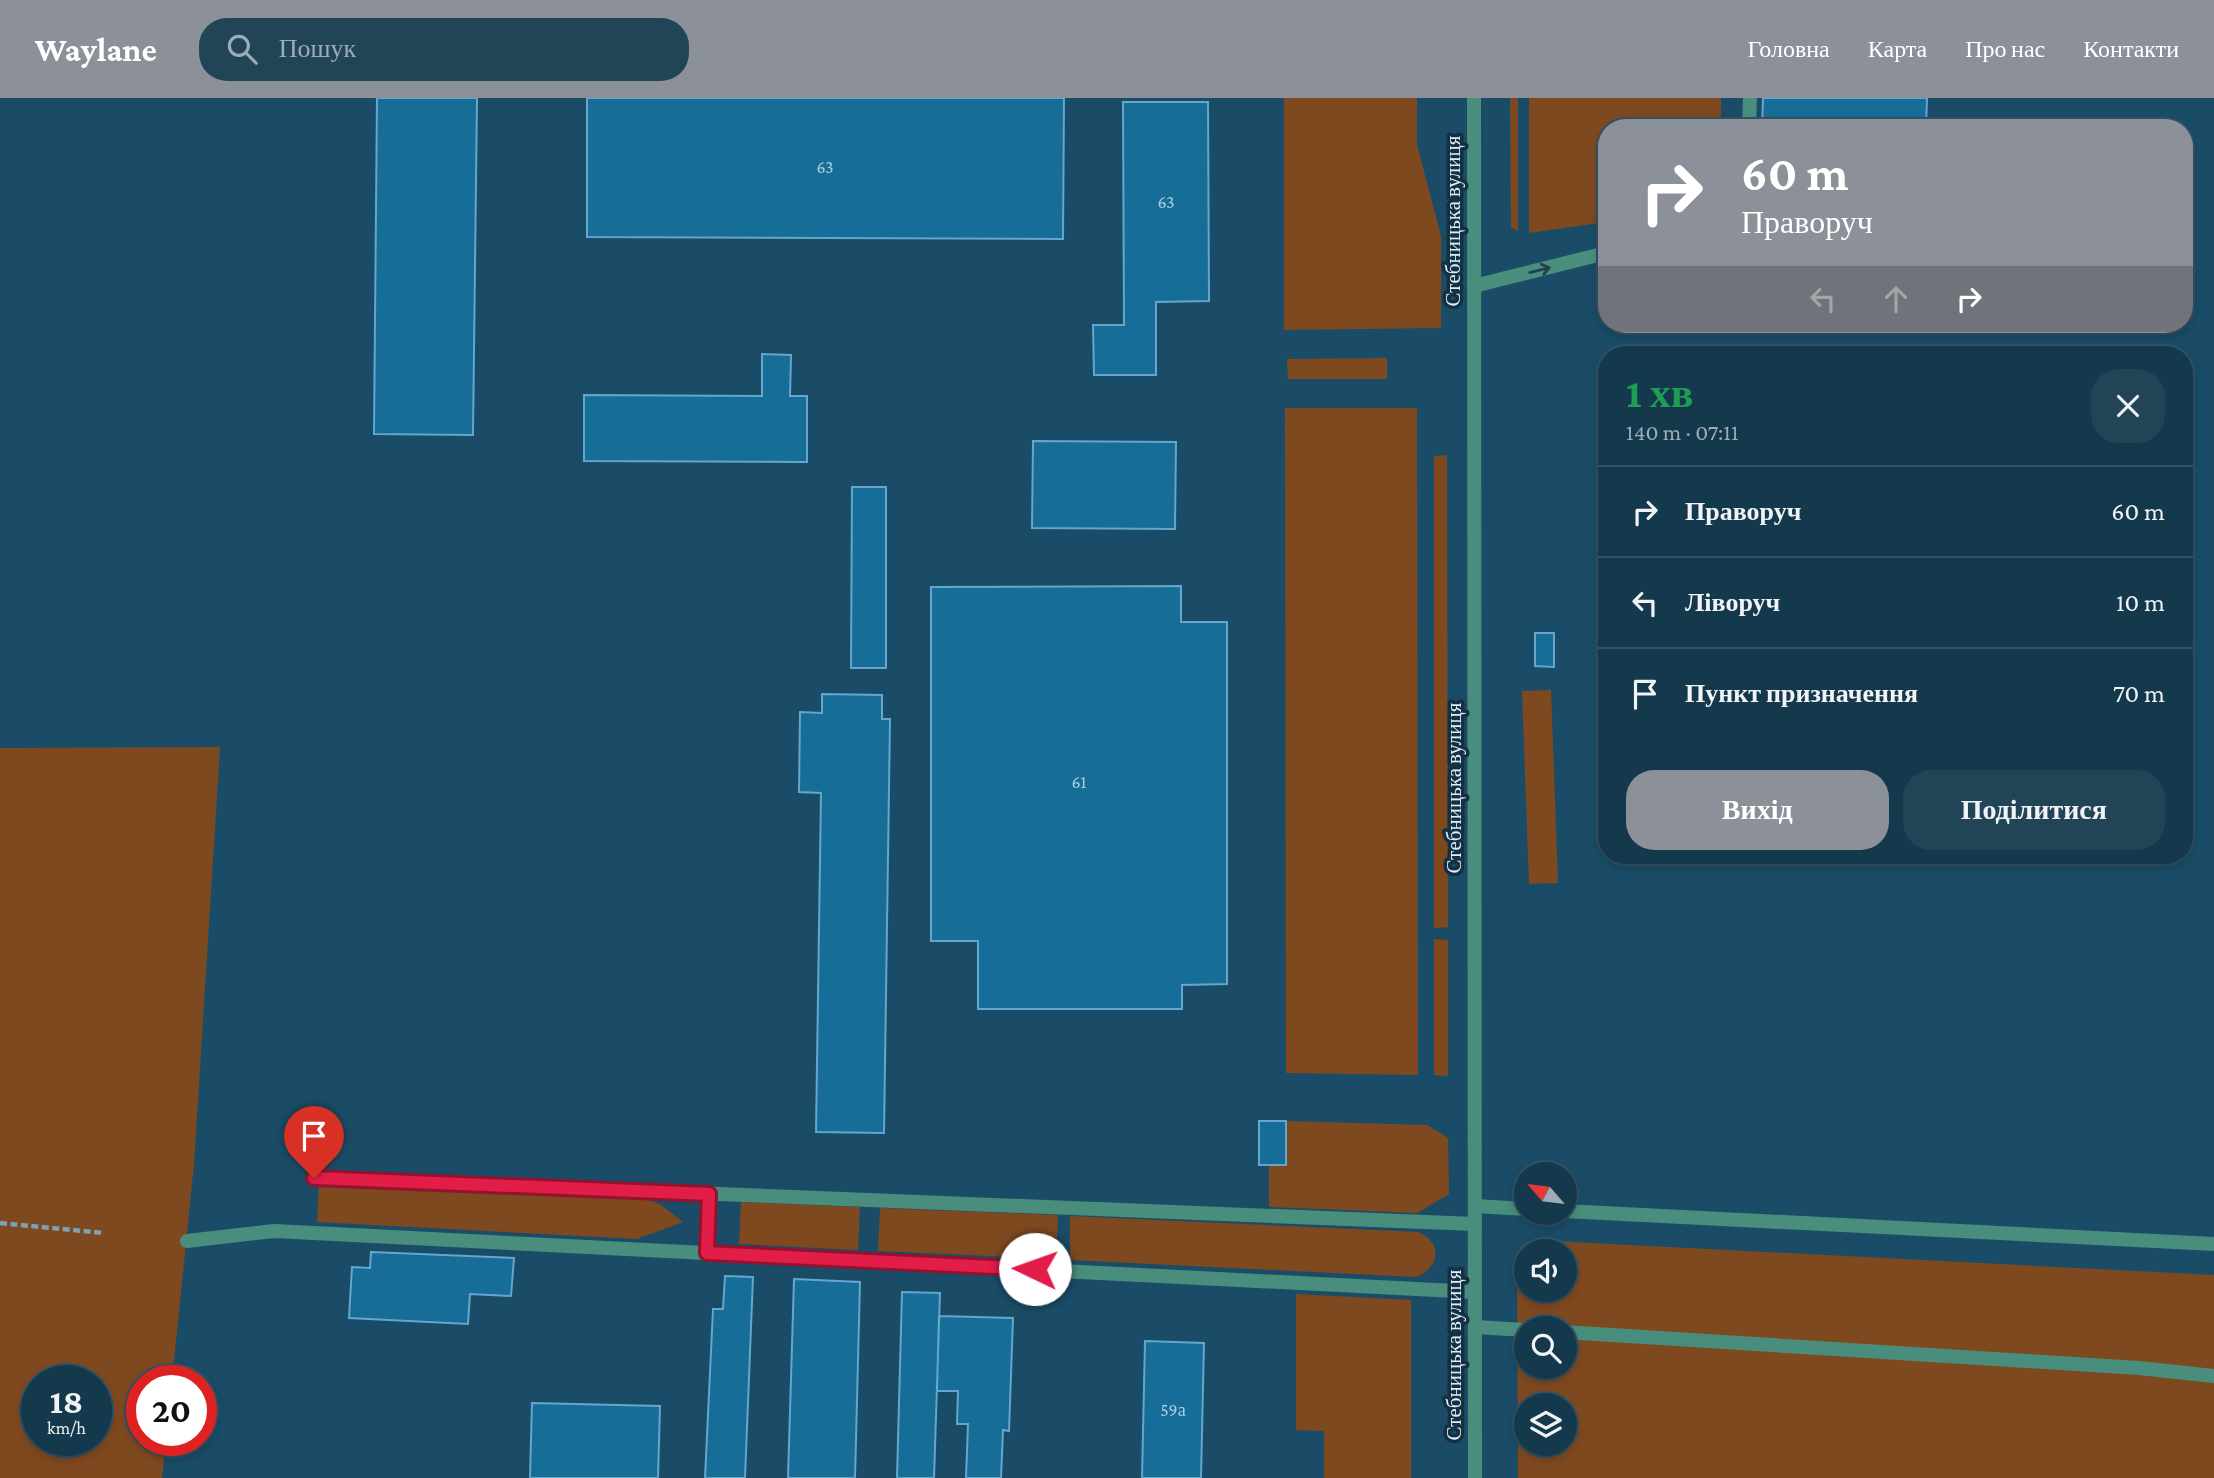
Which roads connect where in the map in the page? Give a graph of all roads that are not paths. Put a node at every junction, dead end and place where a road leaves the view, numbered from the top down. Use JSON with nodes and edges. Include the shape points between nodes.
{"nodes":[{"id":1,"x":1474,"y":98,"type":"edge"},
{"id":2,"x":1750,"y":98,"type":"edge"},
{"id":3,"x":1749,"y":119,"type":"edge"},
{"id":4,"x":1598,"y":255,"type":"edge"},
{"id":5,"x":1474,"y":286,"type":"junction"},
{"id":6,"x":314,"y":1178,"type":"dead end"},
{"id":7,"x":709,"y":1194,"type":"junction"},
{"id":8,"x":1475,"y":1206,"type":"junction"},
{"id":9,"x":1514,"y":1208,"type":"edge"},
{"id":10,"x":1577,"y":1211,"type":"edge"},
{"id":11,"x":1475,"y":1224,"type":"junction"},
{"id":12,"x":187,"y":1241,"type":"dead end"},
{"id":13,"x":2214,"y":1244,"type":"edge"},
{"id":14,"x":707,"y":1253,"type":"junction"},
{"id":15,"x":1475,"y":1292,"type":"junction"},
{"id":16,"x":1475,"y":1328,"type":"junction"},
{"id":17,"x":1514,"y":1330,"type":"edge"},
{"id":18,"x":1577,"y":1333,"type":"edge"},
{"id":19,"x":2214,"y":1376,"type":"edge"},
{"id":20,"x":1475,"y":1478,"type":"edge"}],
"edges":[{"from":1,"to":5,"type":"street","name":"Стебницька вулиця"},
{"from":2,"to":3,"type":"street"},
{"from":5,"to":4,"type":"street","one_way":true},
{"from":5,"to":8,"type":"street","name":"Стебницька вулиця"},
{"from":6,"to":7,"type":"street"},
{"from":7,"to":11,"type":"street"},
{"from":7,"to":14,"type":"street"},
{"from":8,"to":9,"type":"street"},
{"from":8,"to":11,"type":"street","name":"Стебницька вулиця"},
{"from":10,"to":13,"type":"street"},
{"from":11,"to":15,"type":"street","name":"Стебницька вулиця"},
{"from":12,"to":14,"type":"street","via":[[274,1231]]},
{"from":14,"to":15,"type":"street"},
{"from":15,"to":16,"type":"street","name":"Стебницька вулиця"},
{"from":16,"to":17,"type":"street"},
{"from":16,"to":20,"type":"street","name":"Стебницька вулиця"},
{"from":18,"to":19,"type":"street"}]}
